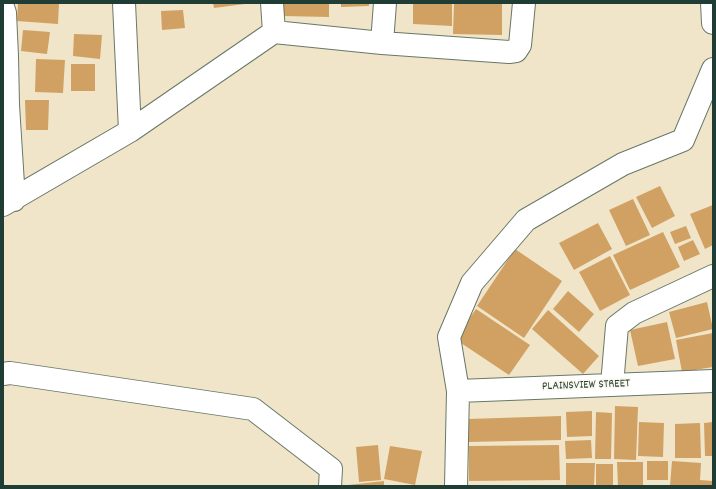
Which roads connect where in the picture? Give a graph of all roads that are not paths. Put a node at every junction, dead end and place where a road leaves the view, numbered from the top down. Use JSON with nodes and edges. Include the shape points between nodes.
{"nodes":[{"id":1,"x":124,"y":3,"type":"edge"},
{"id":2,"x":272,"y":3,"type":"edge"},
{"id":3,"x":386,"y":3,"type":"edge"},
{"id":4,"x":524,"y":3,"type":"edge"},
{"id":5,"x":712,"y":3,"type":"edge"},
{"id":6,"x":3,"y":7,"type":"edge"},
{"id":7,"x":713,"y":23,"type":"edge"},
{"id":8,"x":274,"y":32,"type":"junction"},
{"id":9,"x":382,"y":43,"type":"junction"},
{"id":10,"x":713,"y":69,"type":"edge"},
{"id":11,"x":130,"y":131,"type":"junction"},
{"id":12,"x":8,"y":202,"type":"edge"},
{"id":13,"x":713,"y":276,"type":"edge"},
{"id":14,"x":3,"y":374,"type":"edge"},
{"id":15,"x":713,"y":381,"type":"edge"},
{"id":16,"x":612,"y":385,"type":"junction"},
{"id":17,"x":458,"y":391,"type":"junction"},
{"id":18,"x":330,"y":486,"type":"edge"},
{"id":19,"x":456,"y":486,"type":"edge"}],
"edges":[{"from":1,"to":11,"type":"street"},
{"from":2,"to":8,"type":"street"},
{"from":3,"to":9,"type":"street"},
{"from":4,"to":9,"type":"street","via":[[520,45],[516,51]]},
{"from":5,"to":7,"type":"street"},
{"from":6,"to":12,"type":"street","via":[[8,56]]},
{"from":8,"to":9,"type":"street"},
{"from":8,"to":11,"type":"street"},
{"from":10,"to":17,"type":"street","via":[[683,140],[622,164],[526,220],[472,283],[449,337]]},
{"from":11,"to":12,"type":"street"},
{"from":13,"to":16,"type":"street","via":[[634,313],[617,326]]},
{"from":14,"to":18,"type":"street","via":[[253,409],[331,469]]},
{"from":15,"to":16,"type":"street","name":"PLAINSVIEW STREET"},
{"from":16,"to":17,"type":"street","name":"PLAINSVIEW STREET"},
{"from":17,"to":19,"type":"street"}]}
